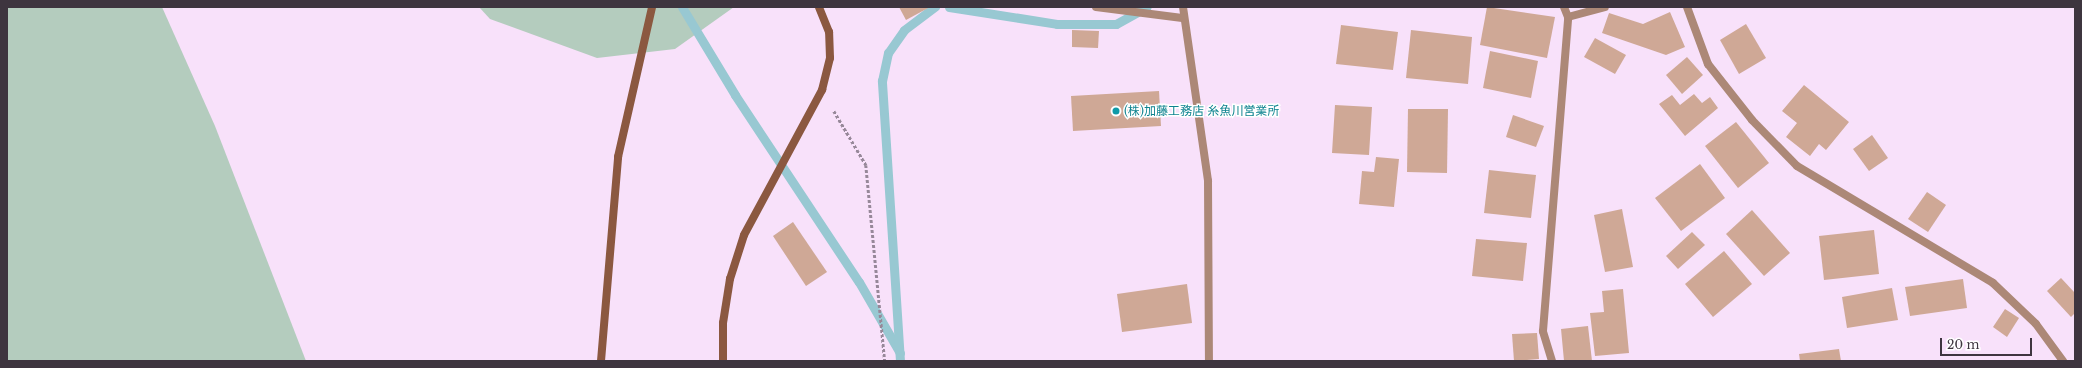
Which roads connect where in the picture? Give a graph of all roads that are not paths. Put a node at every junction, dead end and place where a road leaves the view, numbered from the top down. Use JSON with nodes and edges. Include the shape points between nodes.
{"nodes":[{"id":1,"x":652,"y":7,"type":"edge"},
{"id":2,"x":819,"y":7,"type":"edge"},
{"id":3,"x":1096,"y":7,"type":"edge"},
{"id":4,"x":1183,"y":7,"type":"edge"},
{"id":5,"x":1564,"y":7,"type":"edge"},
{"id":6,"x":1605,"y":7,"type":"edge"},
{"id":7,"x":1687,"y":7,"type":"edge"},
{"id":8,"x":1568,"y":17,"type":"junction"},
{"id":9,"x":1182,"y":18,"type":"junction"},
{"id":10,"x":601,"y":361,"type":"edge"},
{"id":11,"x":723,"y":361,"type":"edge"},
{"id":12,"x":1209,"y":361,"type":"edge"},
{"id":13,"x":1552,"y":361,"type":"edge"},
{"id":14,"x":2063,"y":361,"type":"edge"}],
"edges":[{"from":1,"to":10,"type":"street","via":[[618,157]]},
{"from":2,"to":11,"type":"street","via":[[828,32],[830,58],[822,90],[744,235],[730,279],[723,323]]},
{"from":3,"to":9,"type":"street"},
{"from":4,"to":9,"type":"street"},
{"from":5,"to":8,"type":"street"},
{"from":6,"to":8,"type":"street"},
{"from":7,"to":14,"type":"street","via":[[1708,64],[1752,120],[1797,166],[1993,283],[2036,324]]},
{"from":8,"to":13,"type":"street","via":[[1543,331]]},
{"from":9,"to":12,"type":"street","via":[[1208,181]]}]}
